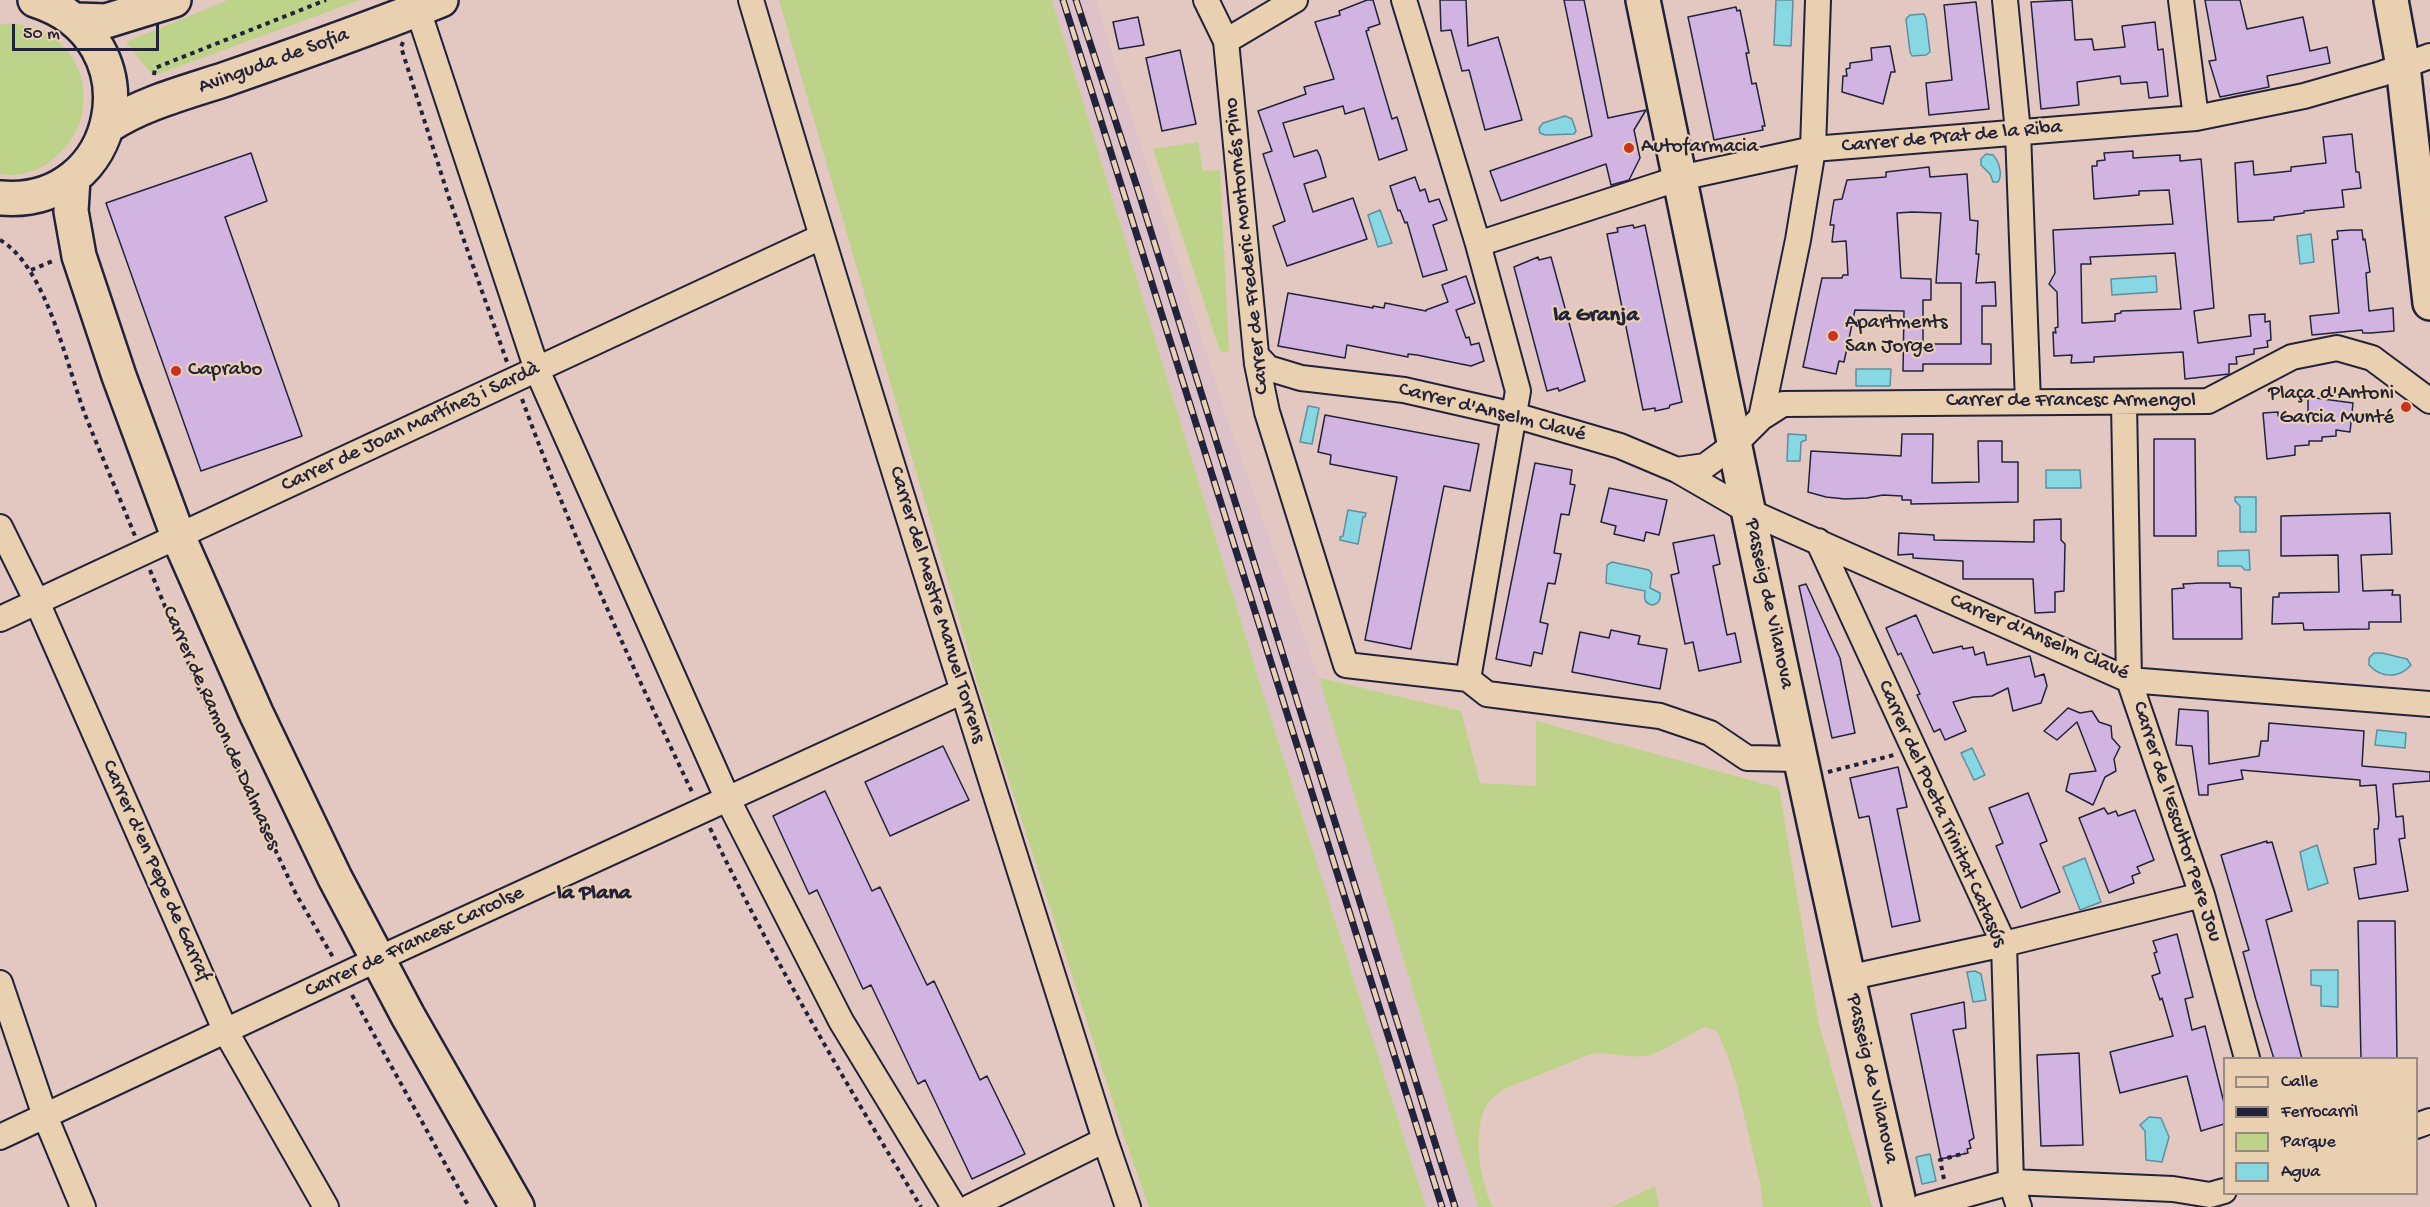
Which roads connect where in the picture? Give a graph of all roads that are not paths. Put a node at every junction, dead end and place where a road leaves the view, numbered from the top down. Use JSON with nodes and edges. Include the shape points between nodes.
{"nodes":[{"id":1,"x":35,"y":0,"type":"edge"},
{"id":2,"x":174,"y":0,"type":"edge"},
{"id":3,"x":751,"y":0,"type":"edge"},
{"id":4,"x":1206,"y":0,"type":"edge"},
{"id":5,"x":1295,"y":0,"type":"edge"},
{"id":6,"x":1404,"y":0,"type":"edge"},
{"id":7,"x":1643,"y":0,"type":"edge"},
{"id":8,"x":1818,"y":0,"type":"edge"},
{"id":9,"x":2005,"y":0,"type":"edge"},
{"id":10,"x":2181,"y":0,"type":"edge"},
{"id":11,"x":2391,"y":0,"type":"edge"},
{"id":12,"x":429,"y":5,"type":"edge"},
{"id":13,"x":76,"y":20,"type":"junction"},
{"id":14,"x":1226,"y":41,"type":"junction"},
{"id":15,"x":2416,"y":61,"type":"edge"},
{"id":16,"x":2196,"y":118,"type":"junction"},
{"id":17,"x":108,"y":126,"type":"junction"},
{"id":18,"x":2018,"y":132,"type":"junction"},
{"id":19,"x":1813,"y":149,"type":"junction"},
{"id":20,"x":73,"y":178,"type":"junction"},
{"id":21,"x":1680,"y":178,"type":"junction"},
{"id":22,"x":8,"y":199,"type":"edge"},
{"id":23,"x":821,"y":237,"type":"junction"},
{"id":24,"x":1478,"y":244,"type":"junction"},
{"id":25,"x":79,"y":256,"type":"junction"},
{"id":26,"x":2430,"y":303,"type":"edge"},
{"id":27,"x":1256,"y":355,"type":"junction"},
{"id":28,"x":537,"y":370,"type":"junction"},
{"id":29,"x":1301,"y":378,"type":"junction"},
{"id":30,"x":2430,"y":401,"type":"edge"},
{"id":31,"x":2028,"y":402,"type":"junction"},
{"id":32,"x":2124,"y":403,"type":"junction"},
{"id":33,"x":1267,"y":412,"type":"junction"},
{"id":34,"x":1515,"y":415,"type":"junction"},
{"id":35,"x":1761,"y":418,"type":"junction"},
{"id":36,"x":1735,"y":444,"type":"junction"},
{"id":37,"x":1677,"y":470,"type":"junction"},
{"id":38,"x":1748,"y":511,"type":"junction"},
{"id":39,"x":0,"y":527,"type":"edge"},
{"id":40,"x":178,"y":536,"type":"junction"},
{"id":41,"x":1818,"y":541,"type":"junction"},
{"id":42,"x":37,"y":602,"type":"junction"},
{"id":43,"x":0,"y":619,"type":"edge"},
{"id":44,"x":1468,"y":679,"type":"junction"},
{"id":45,"x":2129,"y":680,"type":"junction"},
{"id":46,"x":963,"y":691,"type":"junction"},
{"id":47,"x":2430,"y":704,"type":"edge"},
{"id":48,"x":1802,"y":768,"type":"junction"},
{"id":49,"x":728,"y":800,"type":"junction"},
{"id":50,"x":2202,"y":895,"type":"junction"},
{"id":51,"x":2004,"y":944,"type":"junction"},
{"id":52,"x":378,"y":959,"type":"junction"},
{"id":53,"x":1847,"y":978,"type":"junction"},
{"id":54,"x":0,"y":983,"type":"edge"},
{"id":55,"x":226,"y":1032,"type":"junction"},
{"id":56,"x":2246,"y":1057,"type":"edge"},
{"id":57,"x":45,"y":1116,"type":"junction"},
{"id":58,"x":0,"y":1137,"type":"edge"},
{"id":59,"x":1105,"y":1140,"type":"junction"},
{"id":60,"x":2011,"y":1182,"type":"junction"},
{"id":61,"x":2223,"y":1191,"type":"edge"},
{"id":62,"x":2174,"y":1198,"type":"edge"},
{"id":63,"x":83,"y":1207,"type":"edge"},
{"id":64,"x":327,"y":1207,"type":"edge"},
{"id":65,"x":517,"y":1207,"type":"edge"},
{"id":66,"x":954,"y":1207,"type":"edge"},
{"id":67,"x":970,"y":1207,"type":"edge"},
{"id":68,"x":1128,"y":1207,"type":"edge"},
{"id":69,"x":1900,"y":1207,"type":"edge"},
{"id":70,"x":1922,"y":1207,"type":"edge"},
{"id":71,"x":2019,"y":1207,"type":"edge"}],
"edges":[{"from":1,"to":13,"type":"street"},
{"from":2,"to":13,"type":"street","via":[[106,21]]},
{"from":3,"to":23,"type":"street","name":"Carrer del Mestre Manuel Torrens"},
{"from":4,"to":14,"type":"street","name":"Carrer de Frederic Montornés Pino"},
{"from":5,"to":14,"type":"street"},
{"from":6,"to":24,"type":"street"},
{"from":7,"to":21,"type":"street","name":"Passeig de Vilanova"},
{"from":8,"to":19,"type":"street"},
{"from":9,"to":18,"type":"street"},
{"from":10,"to":16,"type":"street"},
{"from":11,"to":15,"type":"street"},
{"from":12,"to":17,"type":"street","name":"Avinguda de Sofia","via":[[153,104]]},
{"from":12,"to":28,"type":"street"},
{"from":13,"to":17,"type":"street","via":[[95,42],[107,68],[112,97]]},
{"from":14,"to":27,"type":"street","name":"Carrer de Frederic Montornés Pino"},
{"from":15,"to":16,"type":"street","name":"Carrer de Prat de la Riba","via":[[2304,96]]},
{"from":15,"to":26,"type":"street"},
{"from":16,"to":18,"type":"street","name":"Carrer de Prat de la Riba"},
{"from":17,"to":20,"type":"street","via":[[94,155]]},
{"from":18,"to":19,"type":"street","name":"Carrer de Prat de la Riba"},
{"from":18,"to":31,"type":"street"},
{"from":19,"to":21,"type":"street","name":"Carrer de Prat de la Riba"},
{"from":19,"to":35,"type":"street"},
{"from":20,"to":22,"type":"street","via":[[45,194]]},
{"from":20,"to":25,"type":"street","name":"Carrer de Ramon de Dalmases","via":[[71,211]]},
{"from":21,"to":24,"type":"street","name":"Carrer de Prat de la Riba"},
{"from":21,"to":36,"type":"street","name":"Passeig de Vilanova"},
{"from":22,"to":25,"type":"street","name":"Carrer de Ramon de Dalmases","via":[[48,218]]},
{"from":23,"to":28,"type":"street","name":"Carrer de Joan Martínez i Sardà"},
{"from":23,"to":46,"type":"street","name":"Carrer del Mestre Manuel Torrens"},
{"from":24,"to":34,"type":"street","via":[[1518,391]]},
{"from":25,"to":40,"type":"street","name":"Carrer de Ramon de Dalmases"},
{"from":27,"to":29,"type":"street","name":"Carrer d'Anselm Clavé","via":[[1268,368]]},
{"from":27,"to":33,"type":"street","name":"Carrer de Frederic Montornés Pino"},
{"from":28,"to":40,"type":"street","name":"Carrer de Joan Martínez i Sardà"},
{"from":28,"to":49,"type":"street"},
{"from":29,"to":33,"type":"street","via":[[1278,392]]},
{"from":29,"to":34,"type":"street","name":"Carrer d'Anselm Clavé","via":[[1404,390]]},
{"from":30,"to":32,"type":"street","name":"Carrer de Francesc Armengol","via":[[2372,358],[2337,348],[2292,357],[2208,401]]},
{"from":31,"to":32,"type":"street","name":"Carrer de Francesc Armengol"},
{"from":31,"to":35,"type":"street","name":"Carrer de Francesc Armengol","via":[[1783,404]]},
{"from":32,"to":45,"type":"street","name":"Carrer de l'Escultor Pere Jou"},
{"from":33,"to":44,"type":"street","name":"Carrer de Frederic Montornés Pino","via":[[1346,664]]},
{"from":34,"to":37,"type":"street","name":"Carrer d'Anselm Clavé","via":[[1620,446]]},
{"from":34,"to":44,"type":"street"},
{"from":35,"to":36,"type":"street","name":"Carrer de Francesc Armengol"},
{"from":36,"to":37,"type":"street","via":[[1705,466]]},
{"from":36,"to":38,"type":"street","name":"Passeig de Vilanova"},
{"from":37,"to":38,"type":"street","name":"Carrer d'Anselm Clavé"},
{"from":38,"to":41,"type":"street","name":"Carrer d'Anselm Clavé"},
{"from":38,"to":48,"type":"street","name":"Passeig de Vilanova"},
{"from":39,"to":42,"type":"street","name":"Carrer d'en Pepe de Garraf"},
{"from":40,"to":42,"type":"street","name":"Carrer de Joan Martínez i Sardà"},
{"from":40,"to":52,"type":"street","name":"Carrer de Ramon de Dalmases","via":[[290,785]]},
{"from":41,"to":45,"type":"street","name":"Carrer d'Anselm Clavé"},
{"from":41,"to":51,"type":"street","name":"Carrer del Poeta Trinitat Catasús"},
{"from":42,"to":43,"type":"street","name":"Carrer de Joan Martínez i Sardà"},
{"from":42,"to":55,"type":"street","name":"Carrer d'en Pepe de Garraf"},
{"from":44,"to":48,"type":"street","via":[[1487,694],[1660,716],[1710,733],[1747,758]]},
{"from":45,"to":47,"type":"street","name":"Carrer d'Anselm Clavé"},
{"from":45,"to":50,"type":"street","name":"Carrer de l'Escultor Pere Jou"},
{"from":46,"to":49,"type":"street","name":"Carrer de Francesc Carcolse"},
{"from":46,"to":59,"type":"street","name":"Carrer del Mestre Manuel Torrens"},
{"from":48,"to":53,"type":"street","name":"Passeig de Vilanova"},
{"from":49,"to":52,"type":"street","name":"Carrer de Francesc Carcolse"},
{"from":49,"to":66,"type":"street","via":[[841,1021]]},
{"from":50,"to":51,"type":"street"},
{"from":50,"to":56,"type":"street","name":"Carrer de l'Escultor Pere Jou"},
{"from":51,"to":53,"type":"street"},
{"from":51,"to":60,"type":"street","name":"Carrer del Poeta Trinitat Catasús"},
{"from":52,"to":55,"type":"street","name":"Carrer de Francesc Carcolse"},
{"from":52,"to":65,"type":"street","name":"Carrer de Ramon de Dalmases"},
{"from":53,"to":69,"type":"street","name":"Passeig de Vilanova"},
{"from":54,"to":57,"type":"street"},
{"from":55,"to":57,"type":"street","name":"Carrer de Francesc Carcolse"},
{"from":55,"to":64,"type":"street","name":"Carrer d'en Pepe de Garraf"},
{"from":57,"to":58,"type":"street","name":"Carrer de Francesc Carcolse"},
{"from":57,"to":63,"type":"street"},
{"from":59,"to":67,"type":"street"},
{"from":59,"to":68,"type":"street","name":"Carrer del Mestre Manuel Torrens"},
{"from":60,"to":62,"type":"street"},
{"from":60,"to":70,"type":"street"},
{"from":60,"to":71,"type":"street","name":"Carrer del Poeta Trinitat Catasús"},
{"from":61,"to":62,"type":"street"}]}
